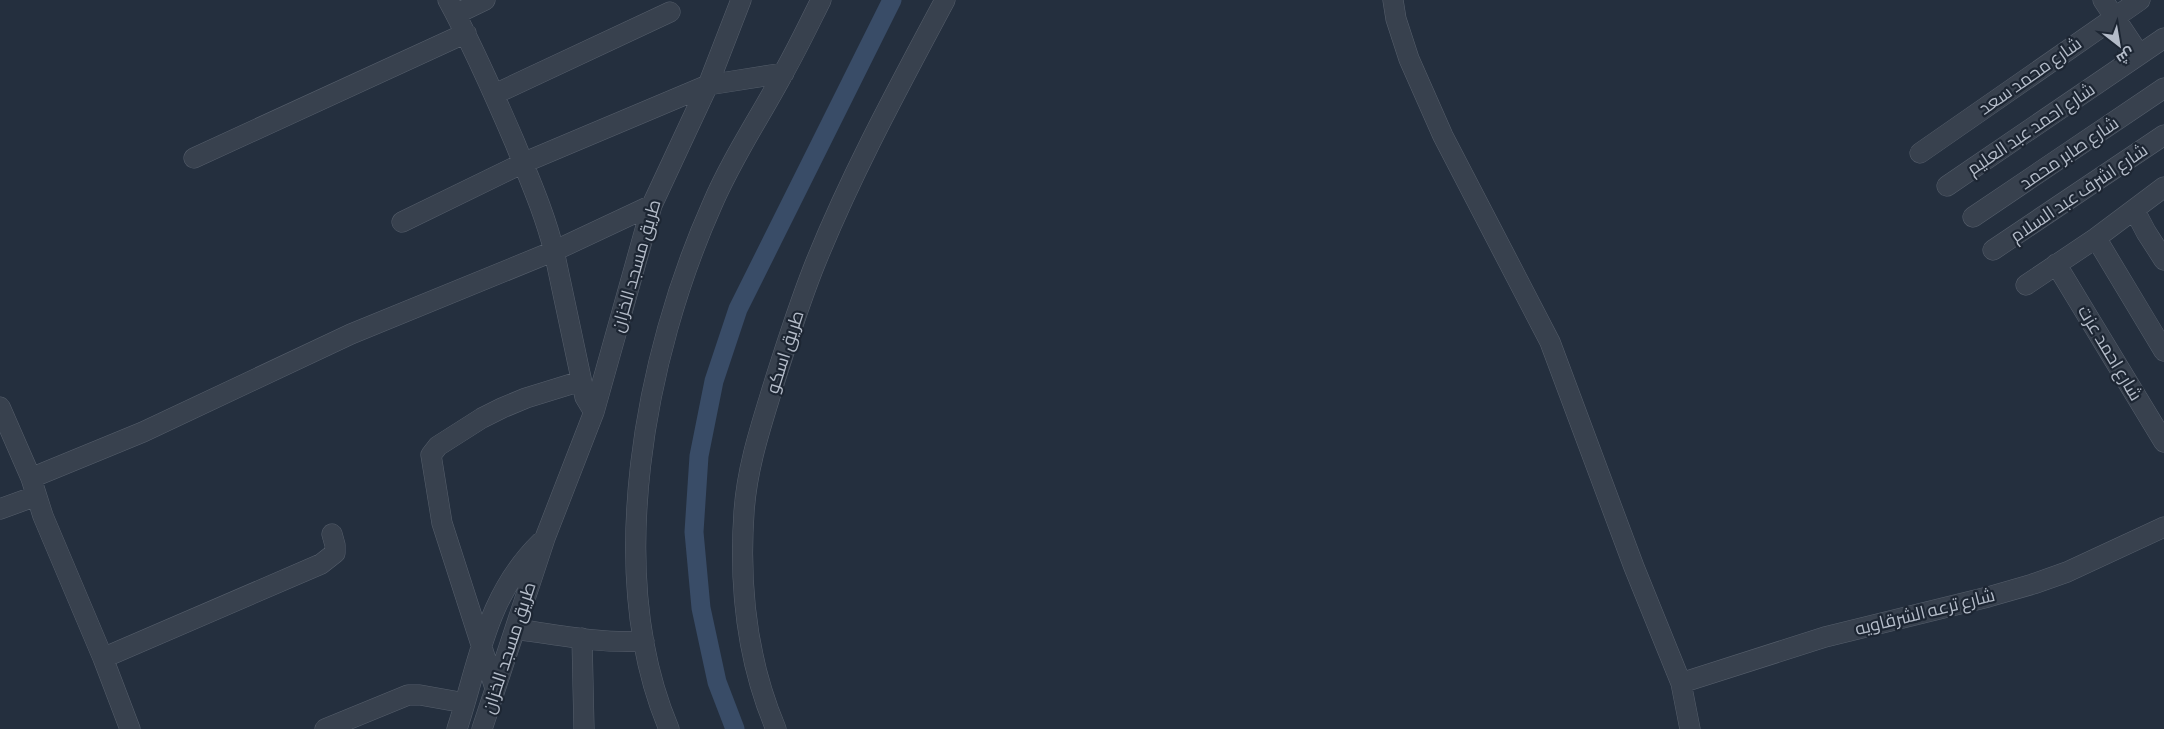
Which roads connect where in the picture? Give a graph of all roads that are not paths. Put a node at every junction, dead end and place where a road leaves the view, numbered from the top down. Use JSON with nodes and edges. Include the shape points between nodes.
{"nodes":[{"id":1,"x":485,"y":0,"type":"edge"},
{"id":2,"x":742,"y":0,"type":"edge"},
{"id":3,"x":822,"y":0,"type":"edge"},
{"id":4,"x":945,"y":0,"type":"edge"},
{"id":5,"x":1393,"y":0,"type":"edge"},
{"id":6,"x":2102,"y":0,"type":"edge"},
{"id":7,"x":2140,"y":0,"type":"edge"},
{"id":8,"x":452,"y":7,"type":"edge"},
{"id":9,"x":670,"y":12,"type":"dead end"},
{"id":10,"x":2114,"y":17,"type":"junction"},
{"id":11,"x":466,"y":32,"type":"junction"},
{"id":12,"x":2164,"y":38,"type":"edge"},
{"id":13,"x":2139,"y":54,"type":"junction"},
{"id":14,"x":784,"y":74,"type":"junction"},
{"id":15,"x":708,"y":84,"type":"junction"},
{"id":16,"x":2164,"y":88,"type":"edge"},
{"id":17,"x":494,"y":94,"type":"junction"},
{"id":18,"x":2164,"y":135,"type":"edge"},
{"id":19,"x":1920,"y":152,"type":"dead end"},
{"id":20,"x":194,"y":158,"type":"dead end"},
{"id":21,"x":523,"y":163,"type":"junction"},
{"id":22,"x":1947,"y":186,"type":"dead end"},
{"id":23,"x":2164,"y":187,"type":"edge"},
{"id":24,"x":652,"y":205,"type":"junction"},
{"id":25,"x":2135,"y":210,"type":"junction"},
{"id":26,"x":1973,"y":217,"type":"dead end"},
{"id":27,"x":402,"y":222,"type":"dead end"},
{"id":28,"x":2096,"y":238,"type":"junction"},
{"id":29,"x":1993,"y":250,"type":"dead end"},
{"id":30,"x":554,"y":251,"type":"junction"},
{"id":31,"x":2164,"y":260,"type":"edge"},
{"id":32,"x":2056,"y":264,"type":"junction"},
{"id":33,"x":2026,"y":285,"type":"dead end"},
{"id":34,"x":2164,"y":351,"type":"edge"},
{"id":35,"x":582,"y":381,"type":"junction"},
{"id":36,"x":0,"y":407,"type":"edge"},
{"id":37,"x":594,"y":412,"type":"junction"},
{"id":38,"x":2164,"y":442,"type":"edge"},
{"id":39,"x":33,"y":487,"type":"junction"},
{"id":40,"x":0,"y":509,"type":"edge"},
{"id":41,"x":2164,"y":527,"type":"edge"},
{"id":42,"x":332,"y":534,"type":"dead end"},
{"id":43,"x":545,"y":538,"type":"junction"},
{"id":44,"x":515,"y":630,"type":"junction"},
{"id":45,"x":582,"y":638,"type":"junction"},
{"id":46,"x":644,"y":641,"type":"junction"},
{"id":47,"x":482,"y":646,"type":"junction"},
{"id":48,"x":103,"y":658,"type":"junction"},
{"id":49,"x":1681,"y":683,"type":"junction"},
{"id":50,"x":495,"y":688,"type":"junction"},
{"id":51,"x":466,"y":703,"type":"junction"},
{"id":52,"x":130,"y":729,"type":"edge"},
{"id":53,"x":325,"y":729,"type":"edge"},
{"id":54,"x":457,"y":729,"type":"edge"},
{"id":55,"x":482,"y":729,"type":"edge"},
{"id":56,"x":584,"y":729,"type":"edge"},
{"id":57,"x":669,"y":729,"type":"edge"},
{"id":58,"x":776,"y":729,"type":"edge"},
{"id":59,"x":1690,"y":729,"type":"edge"}],
"edges":[{"from":1,"to":8,"type":"street"},
{"from":2,"to":15,"type":"street","name":"طريق مسجد الخزان"},
{"from":3,"to":14,"type":"street"},
{"from":4,"to":58,"type":"street","name":"طريق اسكو","via":[[866,154],[817,261],[791,328],[754,449],[744,510],[742,572],[748,634],[763,695]]},
{"from":5,"to":49,"type":"street","via":[[1409,59],[1444,136],[1550,342]]},
{"from":6,"to":10,"type":"street"},
{"from":7,"to":10,"type":"street","name":"شارع محمد سعد"},
{"from":8,"to":11,"type":"street"},
{"from":9,"to":17,"type":"street"},
{"from":10,"to":13,"type":"street"},
{"from":10,"to":19,"type":"street","name":"شارع محمد سعد"},
{"from":11,"to":17,"type":"street"},
{"from":11,"to":20,"type":"street"},
{"from":12,"to":13,"type":"street","name":"شارع احمد عبد العليم"},
{"from":13,"to":22,"type":"street","name":"شارع احمد عبد العليم"},
{"from":14,"to":15,"type":"street"},
{"from":14,"to":46,"type":"street","via":[[734,158],[712,203],[689,259],[663,344],[652,393],[639,492],[638,591]]},
{"from":15,"to":21,"type":"street"},
{"from":15,"to":24,"type":"street","name":"طريق مسجد الخزان"},
{"from":16,"to":26,"type":"street","name":"شارع صابر محمد"},
{"from":17,"to":21,"type":"street"},
{"from":18,"to":29,"type":"street","name":"شارع اشرف عبد السلام"},
{"from":21,"to":27,"type":"street"},
{"from":21,"to":30,"type":"street"},
{"from":23,"to":25,"type":"street"},
{"from":24,"to":30,"type":"street"},
{"from":24,"to":37,"type":"street","name":"طريق مسجد الخزان"},
{"from":25,"to":28,"type":"street"},
{"from":25,"to":31,"type":"street"},
{"from":28,"to":32,"type":"street"},
{"from":28,"to":34,"type":"street"},
{"from":30,"to":35,"type":"street"},
{"from":30,"to":39,"type":"street","via":[[351,334]]},
{"from":32,"to":33,"type":"street"},
{"from":32,"to":38,"type":"street","name":"شارع احمد عزت"},
{"from":35,"to":37,"type":"street","via":[[585,397]]},
{"from":35,"to":47,"type":"street","via":[[502,408],[438,446],[431,455],[442,523]]},
{"from":36,"to":39,"type":"street"},
{"from":37,"to":43,"type":"street","name":"طريق مسجد الخزان"},
{"from":39,"to":40,"type":"street"},
{"from":39,"to":48,"type":"street"},
{"from":41,"to":49,"type":"street","name":"شارع ترعه الشرقاويه","via":[[2067,572],[2033,584],[1826,637]]},
{"from":42,"to":48,"type":"street","via":[[335,553],[321,564]]},
{"from":43,"to":44,"type":"street","name":"طريق مسجد الخزان"},
{"from":43,"to":47,"type":"street","name":"طريق مسجد الخزان","via":[[505,587],[487,626]]},
{"from":44,"to":45,"type":"street"},
{"from":44,"to":50,"type":"street","name":"طريق مسجد الخزان"},
{"from":45,"to":46,"type":"street"},
{"from":45,"to":56,"type":"street"},
{"from":46,"to":57,"type":"street","via":[[653,682]]},
{"from":47,"to":50,"type":"street"},
{"from":47,"to":51,"type":"street","name":"طريق مسجد الخزان"},
{"from":48,"to":52,"type":"street"},
{"from":49,"to":59,"type":"street"},
{"from":50,"to":55,"type":"street","name":"طريق مسجد الخزان"},
{"from":51,"to":53,"type":"street","via":[[408,695]]},
{"from":51,"to":54,"type":"street","name":"طريق مسجد الخزان"}]}
